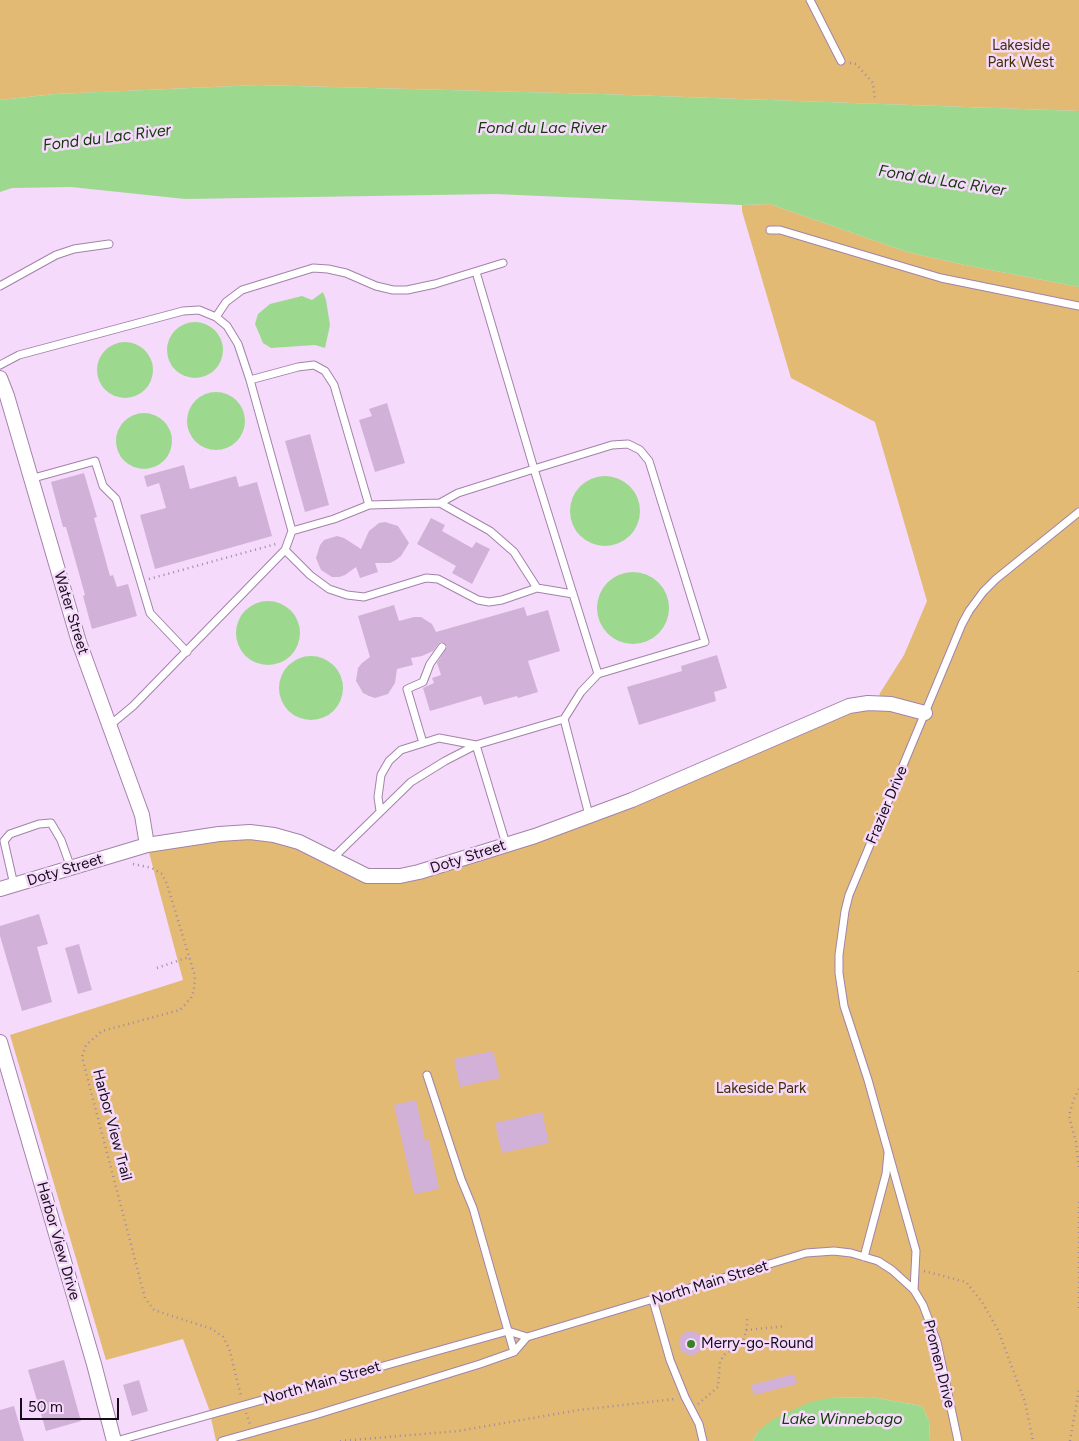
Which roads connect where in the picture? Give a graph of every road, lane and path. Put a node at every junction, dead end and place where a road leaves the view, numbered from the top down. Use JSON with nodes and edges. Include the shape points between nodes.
{"nodes":[{"id":1,"x":810,"y":0,"type":"edge"},
{"id":2,"x":841,"y":61,"type":"joint"},
{"id":3,"x":875,"y":101,"type":"dead end"},
{"id":4,"x":770,"y":230,"type":"dead end"},
{"id":5,"x":109,"y":244,"type":"dead end"},
{"id":6,"x":504,"y":263,"type":"dead end"},
{"id":7,"x":476,"y":272,"type":"junction"},
{"id":8,"x":0,"y":286,"type":"edge"},
{"id":9,"x":1079,"y":306,"type":"edge"},
{"id":10,"x":216,"y":316,"type":"junction"},
{"id":11,"x":0,"y":365,"type":"edge"},
{"id":12,"x":0,"y":378,"type":"edge"},
{"id":13,"x":250,"y":380,"type":"junction"},
{"id":14,"x":534,"y":469,"type":"junction"},
{"id":15,"x":30,"y":479,"type":"junction"},
{"id":16,"x":440,"y":503,"type":"junction"},
{"id":17,"x":369,"y":505,"type":"junction"},
{"id":18,"x":1079,"y":512,"type":"edge"},
{"id":19,"x":292,"y":531,"type":"junction"},
{"id":20,"x":289,"y":540,"type":"junction"},
{"id":21,"x":285,"y":550,"type":"junction"},
{"id":22,"x":140,"y":581,"type":"junction"},
{"id":23,"x":537,"y":588,"type":"junction"},
{"id":24,"x":573,"y":594,"type":"junction"},
{"id":25,"x":442,"y":647,"type":"dead end"},
{"id":26,"x":187,"y":652,"type":"junction"},
{"id":27,"x":598,"y":674,"type":"junction"},
{"id":28,"x":925,"y":713,"type":"junction"},
{"id":29,"x":564,"y":719,"type":"junction"},
{"id":30,"x":109,"y":726,"type":"junction"},
{"id":31,"x":423,"y":743,"type":"junction"},
{"id":32,"x":476,"y":745,"type":"junction"},
{"id":33,"x":380,"y":811,"type":"junction"},
{"id":34,"x":589,"y":815,"type":"junction"},
{"id":35,"x":506,"y":844,"type":"junction"},
{"id":36,"x":147,"y":845,"type":"junction"},
{"id":37,"x":333,"y":858,"type":"junction"},
{"id":38,"x":132,"y":864,"type":"dead end"},
{"id":39,"x":71,"y":868,"type":"junction"},
{"id":40,"x":14,"y":885,"type":"junction"},
{"id":41,"x":0,"y":889,"type":"edge"},
{"id":42,"x":189,"y":957,"type":"junction"},
{"id":43,"x":157,"y":968,"type":"dead end"},
{"id":44,"x":0,"y":1042,"type":"edge"},
{"id":45,"x":427,"y":1075,"type":"dead end"},
{"id":46,"x":1079,"y":1089,"type":"edge"},
{"id":47,"x":888,"y":1148,"type":"junction"},
{"id":48,"x":1079,"y":1170,"type":"edge"},
{"id":49,"x":1079,"y":1202,"type":"edge"},
{"id":50,"x":864,"y":1257,"type":"junction"},
{"id":51,"x":920,"y":1270,"type":"dead end"},
{"id":52,"x":914,"y":1290,"type":"junction"},
{"id":53,"x":653,"y":1300,"type":"junction"},
{"id":54,"x":1079,"y":1311,"type":"edge"},
{"id":55,"x":747,"y":1318,"type":"dead end"},
{"id":56,"x":786,"y":1326,"type":"dead end"},
{"id":57,"x":508,"y":1330,"type":"junction"},
{"id":58,"x":746,"y":1330,"type":"junction"},
{"id":59,"x":527,"y":1337,"type":"junction"},
{"id":60,"x":514,"y":1352,"type":"junction"},
{"id":61,"x":1079,"y":1390,"type":"edge"},
{"id":62,"x":685,"y":1398,"type":"junction"},
{"id":63,"x":244,"y":1406,"type":"junction"},
{"id":64,"x":691,"y":1410,"type":"junction"},
{"id":65,"x":252,"y":1432,"type":"junction"},
{"id":66,"x":115,"y":1441,"type":"edge"},
{"id":67,"x":222,"y":1441,"type":"edge"},
{"id":68,"x":340,"y":1441,"type":"edge"},
{"id":69,"x":703,"y":1441,"type":"edge"},
{"id":70,"x":958,"y":1441,"type":"edge"},
{"id":71,"x":1033,"y":1441,"type":"edge"},
{"id":72,"x":1070,"y":1441,"type":"edge"}],
"edges":[{"from":1,"to":2,"type":"lane"},
{"from":2,"to":3,"type":"path","via":[[856,64],[873,83]]},
{"from":4,"to":9,"type":"lane","via":[[780,230],[941,278]]},
{"from":5,"to":8,"type":"lane","via":[[56,255]]},
{"from":6,"to":7,"type":"lane"},
{"from":7,"to":10,"type":"lane","via":[[407,290],[393,290],[328,268],[313,268],[242,290],[226,302]]},
{"from":7,"to":14,"type":"lane"},
{"from":10,"to":11,"type":"lane","via":[[199,310],[183,310],[19,355]]},
{"from":10,"to":13,"type":"lane","via":[[238,344]]},
{"from":12,"to":15,"type":"street","name":"Water Street"},
{"from":13,"to":17,"type":"lane","via":[[314,365],[325,371],[334,385]]},
{"from":13,"to":19,"type":"lane"},
{"from":14,"to":16,"type":"lane","via":[[458,493]]},
{"from":14,"to":24,"type":"lane"},
{"from":14,"to":27,"type":"lane","via":[[612,445],[628,444],[640,450],[652,471],[705,642]]},
{"from":15,"to":22,"type":"lane","via":[[95,461],[103,486],[116,500]]},
{"from":15,"to":30,"type":"street","name":"Water Street","via":[[79,642]]},
{"from":16,"to":17,"type":"lane"},
{"from":16,"to":23,"type":"lane","via":[[490,530],[514,552]]},
{"from":17,"to":19,"type":"lane"},
{"from":18,"to":28,"type":"lane","name":"Frazier Drive","via":[[996,579],[977,600],[962,624]]},
{"from":19,"to":20,"type":"lane"},
{"from":20,"to":21,"type":"lane"},
{"from":20,"to":22,"type":"path"},
{"from":21,"to":23,"type":"lane","via":[[310,575],[329,589],[346,595],[364,597],[426,578],[438,579],[478,600],[489,602]]},
{"from":21,"to":26,"type":"lane"},
{"from":22,"to":26,"type":"lane","via":[[150,613]]},
{"from":23,"to":24,"type":"lane"},
{"from":24,"to":27,"type":"lane"},
{"from":25,"to":31,"type":"lane","via":[[423,682],[407,689]]},
{"from":26,"to":30,"type":"lane"},
{"from":27,"to":29,"type":"lane","via":[[581,692]]},
{"from":28,"to":34,"type":"street","name":"Doty Street","via":[[891,704],[849,706],[675,782]]},
{"from":28,"to":47,"type":"lane","name":"Frazier Drive","via":[[850,895],[840,944],[839,973],[844,1006]]},
{"from":29,"to":32,"type":"lane"},
{"from":29,"to":34,"type":"lane"},
{"from":30,"to":36,"type":"street","name":"Water Street","via":[[142,815]]},
{"from":31,"to":32,"type":"lane","via":[[439,738]]},
{"from":31,"to":33,"type":"lane","via":[[401,750],[388,761],[381,775]]},
{"from":32,"to":33,"type":"lane","via":[[411,782]]},
{"from":32,"to":35,"type":"lane"},
{"from":33,"to":37,"type":"lane"},
{"from":34,"to":35,"type":"street","name":"Doty Street"},
{"from":35,"to":37,"type":"street","name":"Doty Street","via":[[400,876],[367,876]]},
{"from":36,"to":37,"type":"street","name":"Doty Street","via":[[250,832],[299,842]]},
{"from":36,"to":39,"type":"street","name":"Doty Street"},
{"from":38,"to":42,"type":"path","name":"Harbor View Trail","via":[[152,868],[162,874]]},
{"from":39,"to":40,"type":"street","name":"Doty Street"},
{"from":39,"to":40,"type":"lane","via":[[51,823],[39,824],[10,834],[4,841]]},
{"from":40,"to":41,"type":"street","name":"Doty Street"},
{"from":42,"to":43,"type":"path"},
{"from":42,"to":63,"type":"path","name":"Harbor View Trail","via":[[195,976],[194,990],[180,1010],[102,1031],[86,1045],[82,1057],[145,1298],[154,1310],[212,1329],[222,1337],[229,1348]]},
{"from":44,"to":66,"type":"street","name":"Harbor View Drive"},
{"from":45,"to":57,"type":"lane","via":[[473,1208]]},
{"from":46,"to":48,"type":"path","via":[[1069,1116]]},
{"from":47,"to":50,"type":"lane","name":"Frazier Drive","via":[[886,1174]]},
{"from":47,"to":52,"type":"lane","name":"Frazier Drive","via":[[916,1251]]},
{"from":49,"to":54,"type":"path"},
{"from":50,"to":52,"type":"lane","name":"Promen Drive","via":[[892,1270]]},
{"from":50,"to":53,"type":"lane","name":"North Main Street","via":[[834,1251],[806,1254]]},
{"from":51,"to":71,"type":"path","via":[[966,1282],[982,1302],[998,1330],[1025,1402]]},
{"from":52,"to":70,"type":"lane","name":"Promen Drive","via":[[926,1310],[937,1342]]},
{"from":53,"to":59,"type":"lane","name":"North Main Street"},
{"from":53,"to":62,"type":"lane"},
{"from":55,"to":58,"type":"path"},
{"from":56,"to":58,"type":"path"},
{"from":57,"to":59,"type":"lane"},
{"from":57,"to":60,"type":"lane"},
{"from":57,"to":63,"type":"lane","name":"North Main Street"},
{"from":58,"to":64,"type":"path","via":[[742,1344],[722,1359],[718,1387]]},
{"from":59,"to":60,"type":"lane","name":"North Main Street"},
{"from":60,"to":65,"type":"lane","name":"North Main Street"},
{"from":61,"to":72,"type":"path"},
{"from":62,"to":64,"type":"lane"},
{"from":62,"to":68,"type":"path","via":[[579,1410],[458,1430]]},
{"from":63,"to":65,"type":"path","name":"Harbor View Trail"},
{"from":63,"to":66,"type":"lane","name":"North Main Street"},
{"from":64,"to":69,"type":"lane"},
{"from":65,"to":67,"type":"lane","name":"North Main Street"}]}
